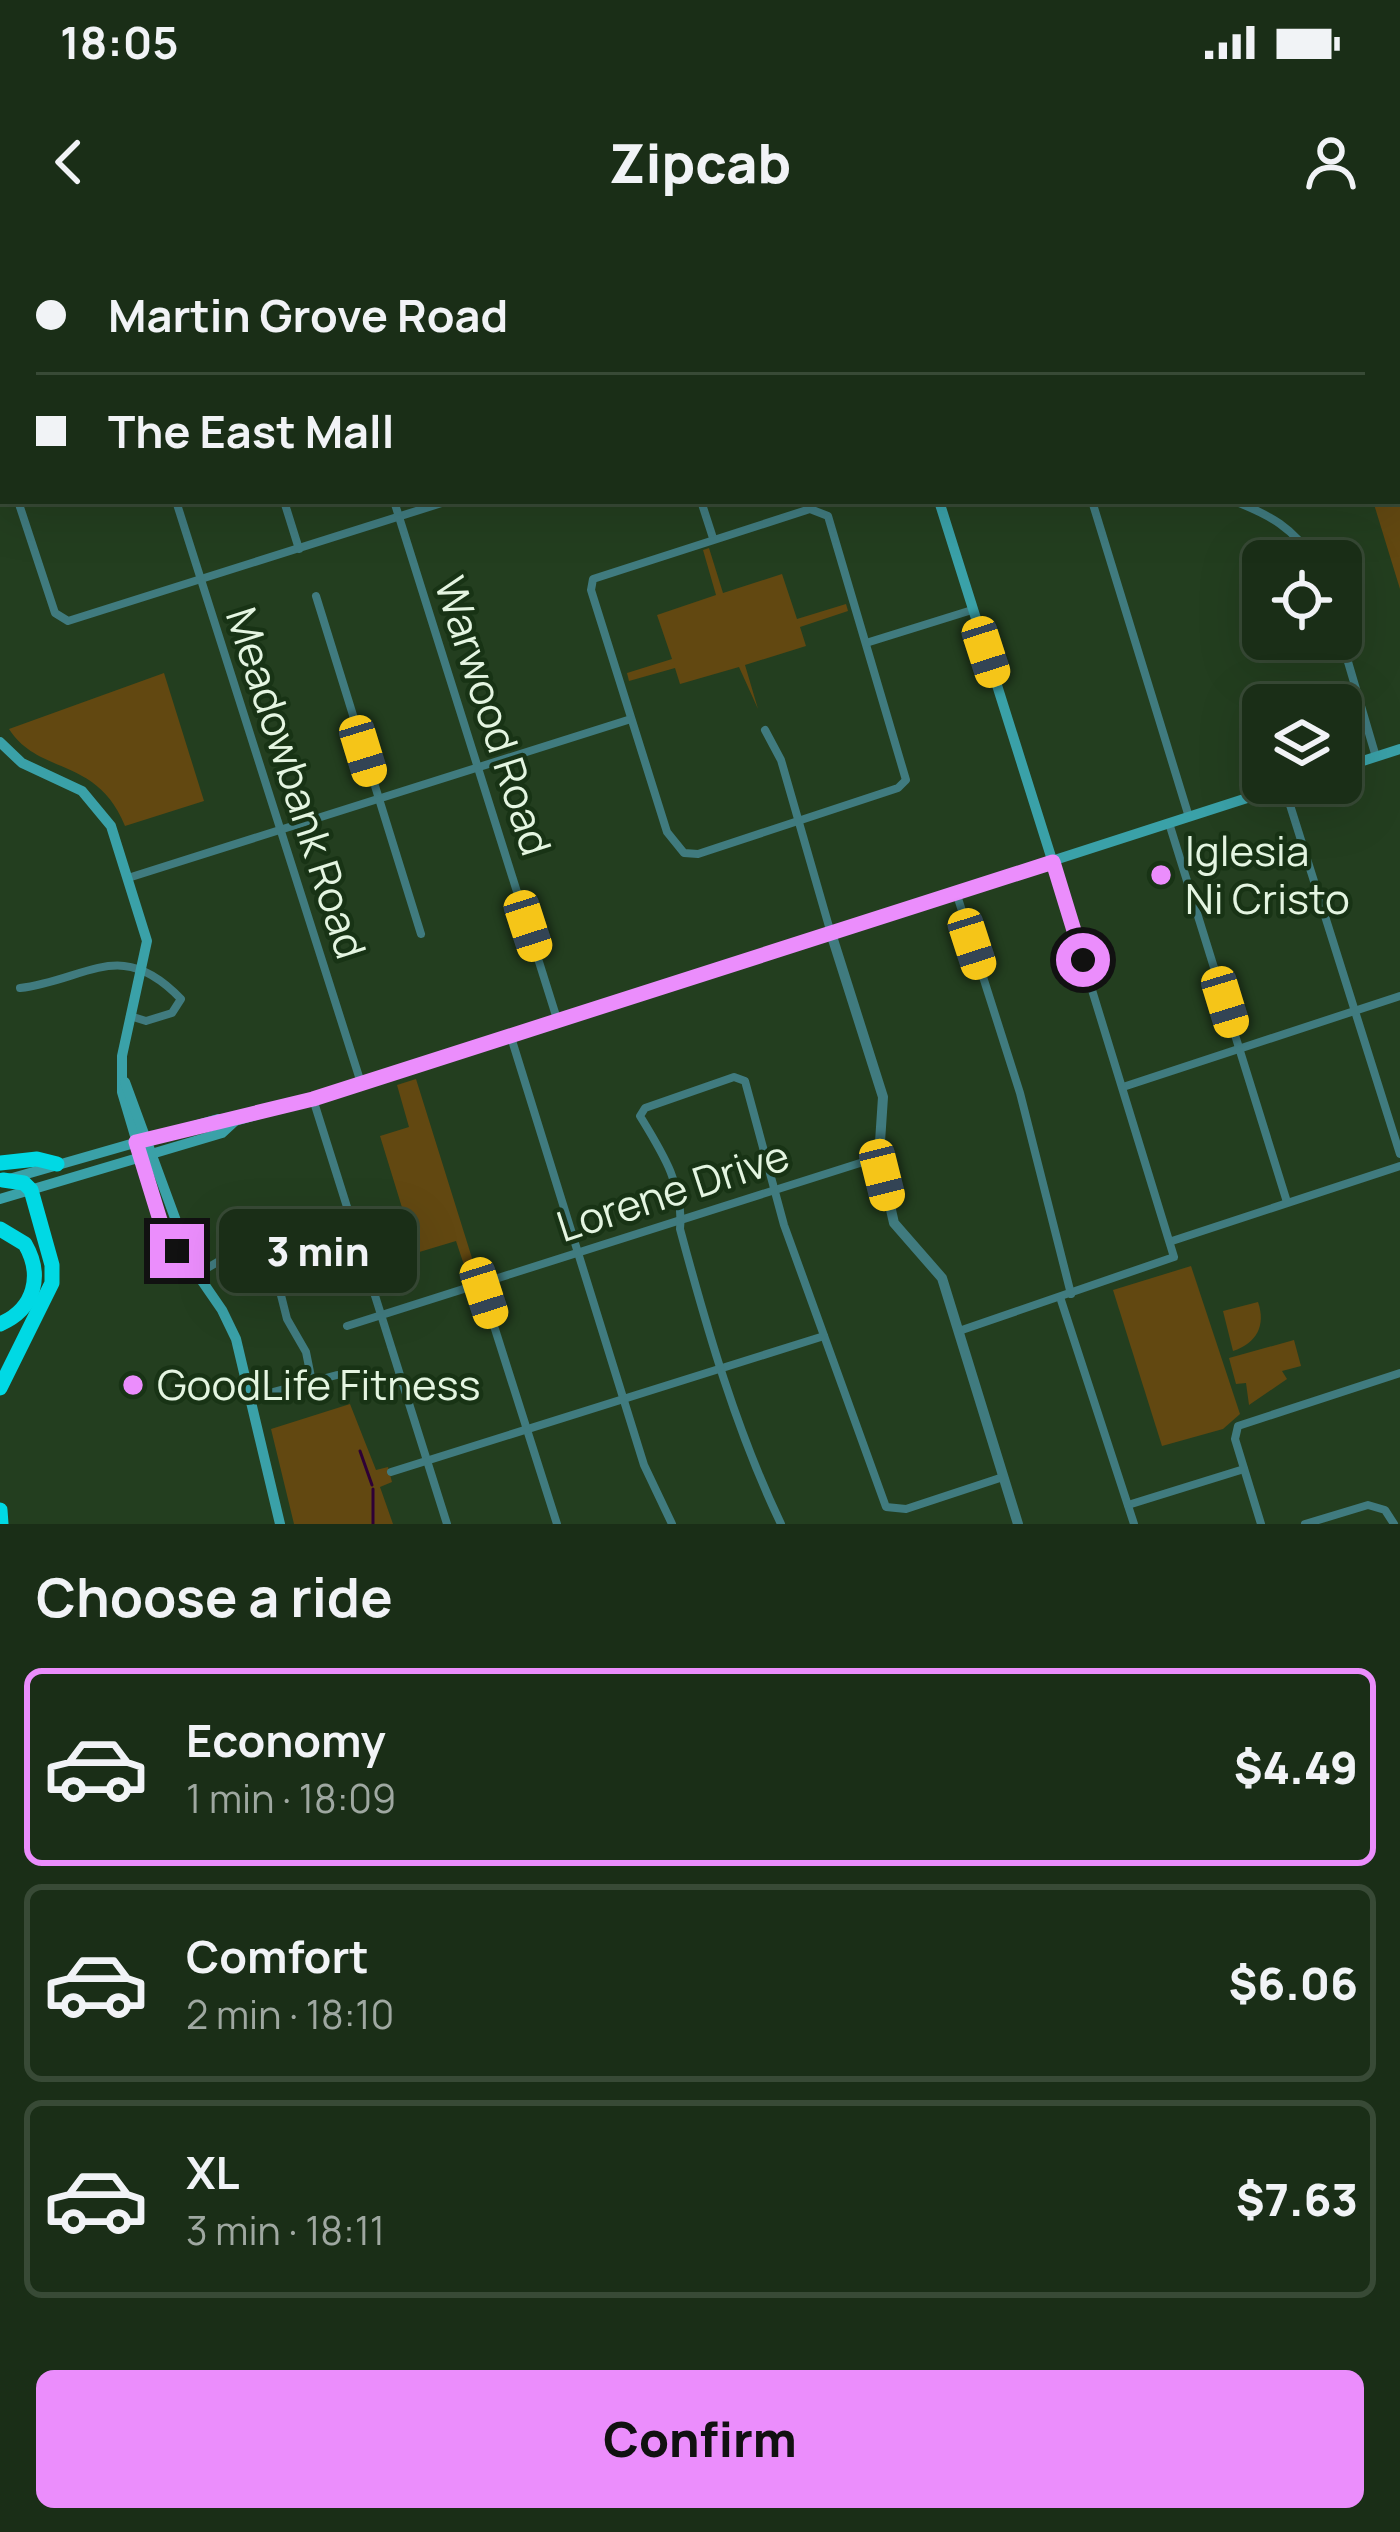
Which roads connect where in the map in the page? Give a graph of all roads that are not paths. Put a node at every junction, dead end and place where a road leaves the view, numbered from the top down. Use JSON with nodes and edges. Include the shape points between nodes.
{"nodes":[{"id":1,"x":19,"y":504,"type":"edge"},
{"id":2,"x":177,"y":504,"type":"edge"},
{"id":3,"x":285,"y":504,"type":"edge"},
{"id":4,"x":395,"y":504,"type":"edge"},
{"id":5,"x":439,"y":504,"type":"edge"},
{"id":6,"x":701,"y":504,"type":"edge"},
{"id":7,"x":940,"y":504,"type":"edge"},
{"id":8,"x":1093,"y":504,"type":"edge"},
{"id":9,"x":1242,"y":504,"type":"edge"},
{"id":10,"x":399,"y":517,"type":"junction"},
{"id":11,"x":713,"y":538,"type":"junction"},
{"id":12,"x":1300,"y":540,"type":"edge"},
{"id":13,"x":299,"y":549,"type":"junction"},
{"id":14,"x":200,"y":579,"type":"junction"},
{"id":15,"x":316,"y":596,"type":"dead end"},
{"id":16,"x":972,"y":610,"type":"junction"},
{"id":17,"x":866,"y":643,"type":"junction"},
{"id":18,"x":1347,"y":660,"type":"edge"},
{"id":19,"x":631,"y":719,"type":"junction"},
{"id":20,"x":765,"y":730,"type":"dead end"},
{"id":21,"x":0,"y":742,"type":"edge"},
{"id":22,"x":1400,"y":749,"type":"edge"},
{"id":23,"x":1376,"y":757,"type":"junction"},
{"id":24,"x":1362,"y":761,"type":"edge"},
{"id":25,"x":478,"y":768,"type":"junction"},
{"id":26,"x":378,"y":800,"type":"junction"},
{"id":27,"x":1242,"y":800,"type":"edge"},
{"id":28,"x":1294,"y":804,"type":"edge"},
{"id":29,"x":1189,"y":817,"type":"junction"},
{"id":30,"x":798,"y":822,"type":"junction"},
{"id":31,"x":1168,"y":823,"type":"junction"},
{"id":32,"x":279,"y":831,"type":"junction"},
{"id":33,"x":1053,"y":862,"type":"junction"},
{"id":34,"x":128,"y":878,"type":"junction"},
{"id":35,"x":956,"y":892,"type":"junction"},
{"id":36,"x":830,"y":930,"type":"junction"},
{"id":37,"x":421,"y":934,"type":"dead end"},
{"id":38,"x":143,"y":970,"type":"junction"},
{"id":39,"x":20,"y":988,"type":"dead end"},
{"id":40,"x":1400,"y":996,"type":"edge"},
{"id":41,"x":1354,"y":1012,"type":"junction"},
{"id":42,"x":130,"y":1016,"type":"junction"},
{"id":43,"x":557,"y":1018,"type":"junction"},
{"id":44,"x":510,"y":1034,"type":"junction"},
{"id":45,"x":1239,"y":1048,"type":"junction"},
{"id":46,"x":361,"y":1083,"type":"junction"},
{"id":47,"x":1123,"y":1087,"type":"junction"},
{"id":48,"x":313,"y":1099,"type":"junction"},
{"id":49,"x":235,"y":1121,"type":"junction"},
{"id":50,"x":142,"y":1141,"type":"junction"},
{"id":51,"x":1400,"y":1154,"type":"edge"},
{"id":52,"x":146,"y":1155,"type":"junction"},
{"id":53,"x":879,"y":1157,"type":"junction"},
{"id":54,"x":58,"y":1164,"type":"joint"},
{"id":55,"x":1400,"y":1166,"type":"edge"},
{"id":56,"x":1,"y":1175,"type":"edge"},
{"id":57,"x":31,"y":1190,"type":"junction"},
{"id":58,"x":772,"y":1190,"type":"junction"},
{"id":59,"x":0,"y":1199,"type":"edge"},
{"id":60,"x":1287,"y":1202,"type":"junction"},
{"id":61,"x":288,"y":1221,"type":"dead end"},
{"id":62,"x":681,"y":1221,"type":"junction"},
{"id":63,"x":0,"y":1229,"type":"edge"},
{"id":64,"x":265,"y":1232,"type":"junction"},
{"id":65,"x":1172,"y":1241,"type":"junction"},
{"id":66,"x":578,"y":1252,"type":"junction"},
{"id":67,"x":195,"y":1270,"type":"junction"},
{"id":68,"x":481,"y":1285,"type":"junction"},
{"id":69,"x":1071,"y":1294,"type":"junction"},
{"id":70,"x":1060,"y":1297,"type":"junction"},
{"id":71,"x":382,"y":1316,"type":"junction"},
{"id":72,"x":0,"y":1324,"type":"edge"},
{"id":73,"x":347,"y":1326,"type":"dead end"},
{"id":74,"x":958,"y":1331,"type":"junction"},
{"id":75,"x":824,"y":1336,"type":"junction"},
{"id":76,"x":720,"y":1368,"type":"junction"},
{"id":77,"x":1400,"y":1373,"type":"edge"},
{"id":78,"x":337,"y":1375,"type":"dead end"},
{"id":79,"x":312,"y":1382,"type":"junction"},
{"id":80,"x":0,"y":1388,"type":"edge"},
{"id":81,"x":249,"y":1399,"type":"junction"},
{"id":82,"x":625,"y":1399,"type":"junction"},
{"id":83,"x":529,"y":1430,"type":"junction"},
{"id":84,"x":427,"y":1461,"type":"junction"},
{"id":85,"x":1244,"y":1468,"type":"junction"},
{"id":86,"x":391,"y":1472,"type":"dead end"},
{"id":87,"x":1003,"y":1477,"type":"junction"},
{"id":88,"x":1128,"y":1504,"type":"junction"},
{"id":89,"x":0,"y":1510,"type":"edge"},
{"id":90,"x":2,"y":1524,"type":"edge"},
{"id":91,"x":280,"y":1524,"type":"edge"},
{"id":92,"x":447,"y":1524,"type":"edge"},
{"id":93,"x":557,"y":1524,"type":"edge"},
{"id":94,"x":672,"y":1524,"type":"edge"},
{"id":95,"x":781,"y":1524,"type":"edge"},
{"id":96,"x":1018,"y":1524,"type":"edge"},
{"id":97,"x":1134,"y":1524,"type":"edge"},
{"id":98,"x":1261,"y":1524,"type":"edge"},
{"id":99,"x":1305,"y":1524,"type":"edge"},
{"id":100,"x":1394,"y":1524,"type":"edge"}],
"edges":[{"from":1,"to":14,"type":"street","via":[[64,621]]},
{"from":2,"to":14,"type":"street","name":"Meadowbank Road"},
{"from":3,"to":13,"type":"street"},
{"from":4,"to":10,"type":"street","name":"Warwood Road"},
{"from":5,"to":10,"type":"street"},
{"from":6,"to":11,"type":"street"},
{"from":7,"to":16,"type":"main road"},
{"from":8,"to":29,"type":"street"},
{"from":9,"to":12,"type":"street"},
{"from":10,"to":13,"type":"street"},
{"from":10,"to":25,"type":"street","name":"Warwood Road"},
{"from":11,"to":17,"type":"street","via":[[819,508]]},
{"from":11,"to":19,"type":"street","via":[[593,579]]},
{"from":13,"to":14,"type":"street"},
{"from":14,"to":32,"type":"street","name":"Meadowbank Road"},
{"from":15,"to":26,"type":"street"},
{"from":16,"to":17,"type":"street"},
{"from":16,"to":33,"type":"main road"},
{"from":17,"to":30,"type":"street","via":[[905,780]]},
{"from":18,"to":23,"type":"street"},
{"from":19,"to":25,"type":"street"},
{"from":19,"to":30,"type":"street","via":[[667,832],[684,853]]},
{"from":20,"to":30,"type":"street"},
{"from":21,"to":34,"type":"main road","via":[[100,808]]},
{"from":22,"to":23,"type":"main road"},
{"from":23,"to":24,"type":"main road"},
{"from":25,"to":26,"type":"street"},
{"from":25,"to":43,"type":"street","name":"Warwood Road"},
{"from":26,"to":32,"type":"street"},
{"from":26,"to":37,"type":"street"},
{"from":27,"to":29,"type":"main road"},
{"from":28,"to":41,"type":"street"},
{"from":29,"to":31,"type":"main road"},
{"from":30,"to":36,"type":"street"},
{"from":31,"to":33,"type":"main road"},
{"from":31,"to":45,"type":"street"},
{"from":32,"to":34,"type":"street"},
{"from":32,"to":46,"type":"street","name":"Meadowbank Road"},
{"from":33,"to":35,"type":"main road"},
{"from":33,"to":47,"type":"street"},
{"from":34,"to":38,"type":"main road","via":[[147,941]]},
{"from":35,"to":36,"type":"main road"},
{"from":35,"to":69,"type":"street"},
{"from":36,"to":43,"type":"main road"},
{"from":36,"to":53,"type":"street","via":[[883,1097]]},
{"from":38,"to":39,"type":"street","via":[[106,963]]},
{"from":38,"to":42,"type":"main road"},
{"from":38,"to":42,"type":"street","via":[[181,1004],[149,1020]]},
{"from":40,"to":41,"type":"street"},
{"from":41,"to":45,"type":"street"},
{"from":41,"to":51,"type":"street"},
{"from":42,"to":50,"type":"main road","via":[[121,1060]]},
{"from":43,"to":44,"type":"main road"},
{"from":44,"to":46,"type":"main road"},
{"from":44,"to":66,"type":"street"},
{"from":45,"to":47,"type":"street"},
{"from":45,"to":60,"type":"street"},
{"from":46,"to":48,"type":"main road"},
{"from":47,"to":65,"type":"street"},
{"from":48,"to":49,"type":"main road"},
{"from":48,"to":71,"type":"street"},
{"from":49,"to":50,"type":"main road"},
{"from":49,"to":52,"type":"main road","via":[[222,1133]]},
{"from":50,"to":52,"type":"main road"},
{"from":50,"to":54,"type":"main road"},
{"from":52,"to":57,"type":"main road"},
{"from":52,"to":67,"type":"main road"},
{"from":53,"to":58,"type":"street","name":"Lorene Drive"},
{"from":53,"to":74,"type":"street","via":[[894,1222],[939,1271]]},
{"from":54,"to":56,"type":"highway","via":[[38,1159]]},
{"from":55,"to":60,"type":"street"},
{"from":56,"to":57,"type":"highway"},
{"from":57,"to":59,"type":"main road"},
{"from":57,"to":80,"type":"highway","via":[[52,1283]]},
{"from":58,"to":62,"type":"street","name":"Lorene Drive"},
{"from":58,"to":62,"type":"street","via":[[745,1081],[726,1079],[640,1112],[670,1167]]},
{"from":58,"to":75,"type":"street"},
{"from":60,"to":65,"type":"street"},
{"from":61,"to":64,"type":"street"},
{"from":62,"to":66,"type":"street","name":"Lorene Drive"},
{"from":62,"to":76,"type":"street"},
{"from":63,"to":72,"type":"highway","via":[[25,1244],[35,1273],[28,1303]]},
{"from":64,"to":67,"type":"street"},
{"from":64,"to":79,"type":"street"},
{"from":65,"to":69,"type":"street","via":[[1174,1259]]},
{"from":66,"to":68,"type":"street","name":"Lorene Drive"},
{"from":66,"to":82,"type":"street"},
{"from":67,"to":81,"type":"main road","via":[[233,1333]]},
{"from":68,"to":71,"type":"street","name":"Lorene Drive"},
{"from":68,"to":83,"type":"street"},
{"from":69,"to":70,"type":"street"},
{"from":70,"to":74,"type":"street"},
{"from":70,"to":88,"type":"street"},
{"from":71,"to":73,"type":"street","name":"Lorene Drive"},
{"from":71,"to":84,"type":"street"},
{"from":74,"to":87,"type":"street"},
{"from":75,"to":76,"type":"street"},
{"from":75,"to":87,"type":"street","via":[[886,1507],[906,1509]]},
{"from":76,"to":82,"type":"street"},
{"from":76,"to":95,"type":"street"},
{"from":77,"to":85,"type":"street","via":[[1250,1420],[1235,1433]]},
{"from":78,"to":79,"type":"street"},
{"from":79,"to":81,"type":"street"},
{"from":81,"to":91,"type":"main road"},
{"from":82,"to":83,"type":"street"},
{"from":82,"to":94,"type":"street"},
{"from":83,"to":84,"type":"street"},
{"from":83,"to":93,"type":"street"},
{"from":84,"to":86,"type":"street"},
{"from":84,"to":92,"type":"street"},
{"from":85,"to":88,"type":"street"},
{"from":85,"to":98,"type":"street"},
{"from":87,"to":96,"type":"street"},
{"from":88,"to":97,"type":"street"},
{"from":89,"to":90,"type":"highway"},
{"from":99,"to":100,"type":"street","via":[[1368,1505]]}]}
